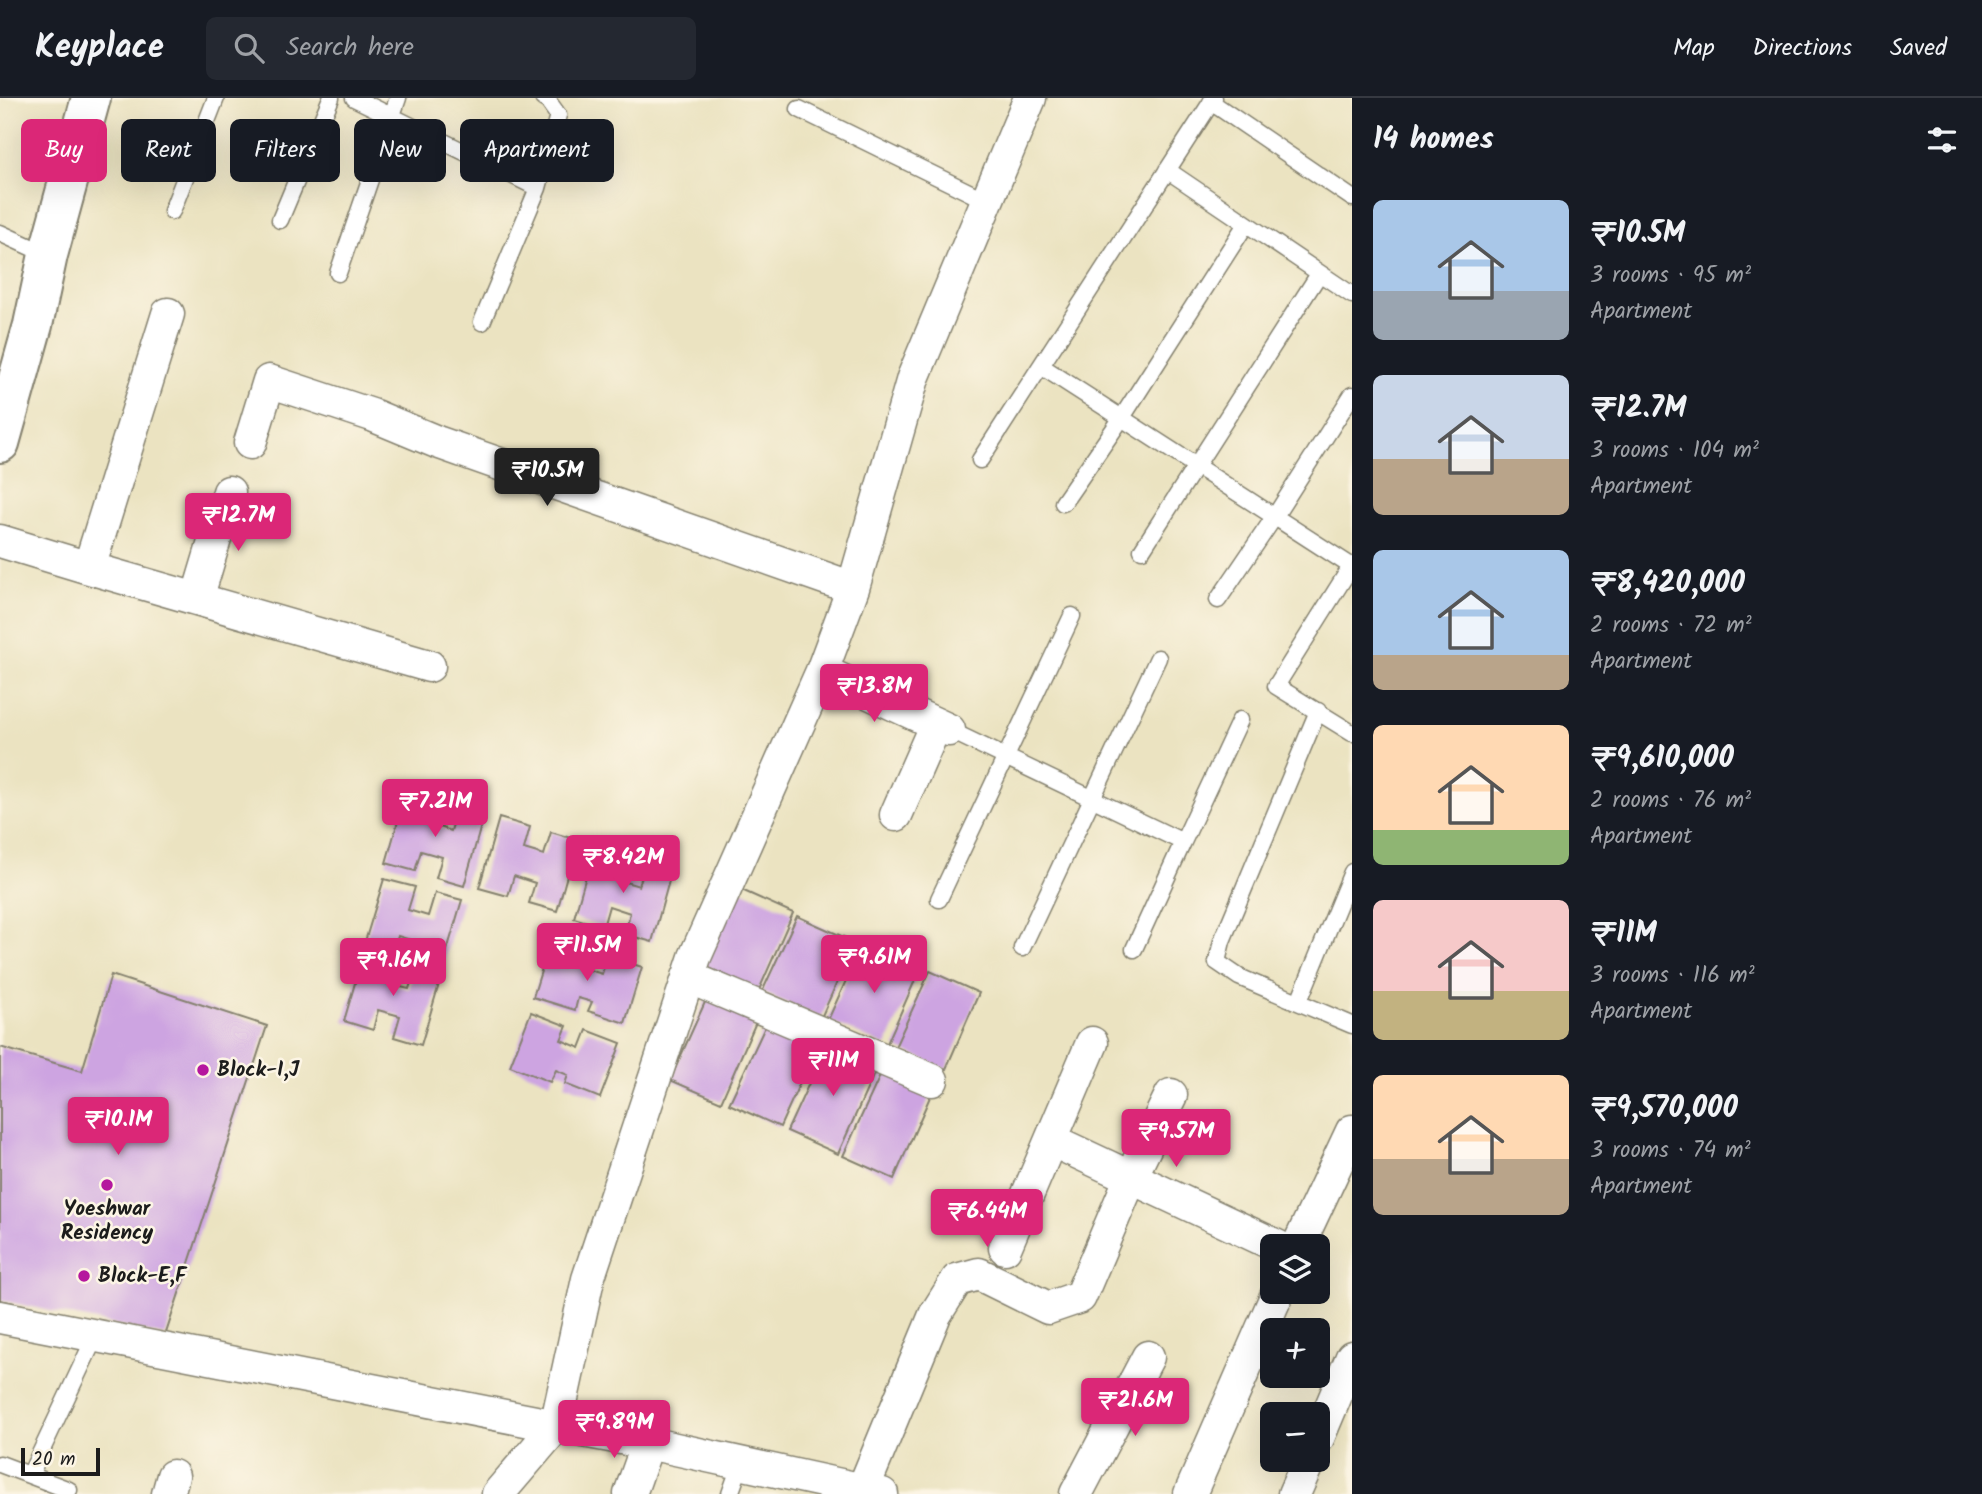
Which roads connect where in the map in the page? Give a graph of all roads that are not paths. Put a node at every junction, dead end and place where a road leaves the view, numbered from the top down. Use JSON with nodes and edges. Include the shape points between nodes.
{"nodes":[{"id":1,"x":91,"y":98,"type":"edge"},
{"id":2,"x":216,"y":98,"type":"edge"},
{"id":3,"x":331,"y":98,"type":"edge"},
{"id":4,"x":354,"y":98,"type":"edge"},
{"id":5,"x":398,"y":98,"type":"edge"},
{"id":6,"x":543,"y":98,"type":"edge"},
{"id":7,"x":1030,"y":98,"type":"edge"},
{"id":8,"x":1212,"y":100,"type":"edge"},
{"id":9,"x":799,"y":109,"type":"dead end"},
{"id":10,"x":391,"y":117,"type":"junction"},
{"id":11,"x":1167,"y":170,"type":"junction"},
{"id":12,"x":538,"y":188,"type":"junction"},
{"id":13,"x":1352,"y":198,"type":"edge"},
{"id":14,"x":987,"y":201,"type":"junction"},
{"id":15,"x":172,"y":211,"type":"dead end"},
{"id":16,"x":281,"y":220,"type":"dead end"},
{"id":17,"x":1246,"y":224,"type":"junction"},
{"id":18,"x":0,"y":233,"type":"edge"},
{"id":19,"x":48,"y":255,"type":"junction"},
{"id":20,"x":338,"y":272,"type":"dead end"},
{"id":21,"x":1319,"y":275,"type":"junction"},
{"id":22,"x":1352,"y":295,"type":"edge"},
{"id":23,"x":168,"y":314,"type":"dead end"},
{"id":24,"x":481,"y":322,"type":"dead end"},
{"id":25,"x":1041,"y":366,"type":"junction"},
{"id":26,"x":6,"y":396,"type":"edge"},
{"id":27,"x":1352,"y":396,"type":"edge"},
{"id":28,"x":1121,"y":419,"type":"junction"},
{"id":29,"x":0,"y":443,"type":"edge"},
{"id":30,"x":250,"y":443,"type":"dead end"},
{"id":31,"x":981,"y":460,"type":"dead end"},
{"id":32,"x":1197,"y":466,"type":"junction"},
{"id":33,"x":229,"y":492,"type":"dead end"},
{"id":34,"x":1063,"y":503,"type":"dead end"},
{"id":35,"x":1275,"y":516,"type":"junction"},
{"id":36,"x":0,"y":541,"type":"edge"},
{"id":37,"x":1142,"y":550,"type":"dead end"},
{"id":38,"x":1352,"y":566,"type":"edge"},
{"id":39,"x":89,"y":568,"type":"junction"},
{"id":40,"x":853,"y":588,"type":"junction"},
{"id":41,"x":197,"y":599,"type":"junction"},
{"id":42,"x":1218,"y":600,"type":"dead end"},
{"id":43,"x":1072,"y":616,"type":"dead end"},
{"id":44,"x":1158,"y":657,"type":"dead end"},
{"id":45,"x":429,"y":666,"type":"dead end"},
{"id":46,"x":822,"y":671,"type":"junction"},
{"id":47,"x":1318,"y":711,"type":"junction"},
{"id":48,"x":1240,"y":720,"type":"dead end"},
{"id":49,"x":943,"y":727,"type":"junction"},
{"id":50,"x":1352,"y":733,"type":"edge"},
{"id":51,"x":1006,"y":757,"type":"junction"},
{"id":52,"x":1092,"y":797,"type":"junction"},
{"id":53,"x":896,"y":815,"type":"dead end"},
{"id":54,"x":1183,"y":842,"type":"junction"},
{"id":55,"x":1352,"y":872,"type":"edge"},
{"id":56,"x":939,"y":899,"type":"dead end"},
{"id":57,"x":1022,"y":948,"type":"dead end"},
{"id":58,"x":1134,"y":949,"type":"dead end"},
{"id":59,"x":688,"y":977,"type":"junction"},
{"id":60,"x":1299,"y":1002,"type":"junction"},
{"id":61,"x":1352,"y":1025,"type":"edge"},
{"id":62,"x":1092,"y":1043,"type":"dead end"},
{"id":63,"x":932,"y":1080,"type":"dead end"},
{"id":64,"x":1171,"y":1095,"type":"dead end"},
{"id":65,"x":1352,"y":1131,"type":"edge"},
{"id":66,"x":1051,"y":1140,"type":"junction"},
{"id":67,"x":1131,"y":1177,"type":"junction"},
{"id":68,"x":1304,"y":1234,"type":"edge"},
{"id":69,"x":1260,"y":1238,"type":"edge"},
{"id":70,"x":1005,"y":1248,"type":"dead end"},
{"id":71,"x":1273,"y":1304,"type":"edge"},
{"id":72,"x":0,"y":1317,"type":"edge"},
{"id":73,"x":96,"y":1335,"type":"junction"},
{"id":74,"x":1148,"y":1357,"type":"dead end"},
{"id":75,"x":1352,"y":1357,"type":"edge"},
{"id":76,"x":1330,"y":1409,"type":"edge"},
{"id":77,"x":556,"y":1426,"type":"junction"},
{"id":78,"x":648,"y":1443,"type":"junction"},
{"id":79,"x":0,"y":1464,"type":"edge"},
{"id":80,"x":741,"y":1464,"type":"junction"},
{"id":81,"x":1303,"y":1472,"type":"edge"},
{"id":82,"x":30,"y":1475,"type":"junction"},
{"id":83,"x":69,"y":1490,"type":"dead end"},
{"id":84,"x":868,"y":1493,"type":"edge"},
{"id":85,"x":498,"y":1494,"type":"edge"},
{"id":86,"x":630,"y":1494,"type":"edge"},
{"id":87,"x":730,"y":1494,"type":"edge"},
{"id":88,"x":1076,"y":1494,"type":"edge"},
{"id":89,"x":1190,"y":1494,"type":"edge"},
{"id":90,"x":1294,"y":1494,"type":"edge"}],
"edges":[{"from":1,"to":19,"type":"street"},
{"from":2,"to":15,"type":"lane"},
{"from":3,"to":16,"type":"lane"},
{"from":4,"to":10,"type":"lane"},
{"from":5,"to":10,"type":"lane"},
{"from":6,"to":12,"type":"lane","via":[[558,114]]},
{"from":7,"to":14,"type":"street"},
{"from":8,"to":11,"type":"lane"},
{"from":8,"to":13,"type":"lane"},
{"from":9,"to":14,"type":"lane"},
{"from":10,"to":12,"type":"lane"},
{"from":10,"to":20,"type":"lane"},
{"from":11,"to":17,"type":"lane"},
{"from":11,"to":25,"type":"lane"},
{"from":12,"to":24,"type":"lane"},
{"from":14,"to":40,"type":"street","via":[[913,378]]},
{"from":17,"to":21,"type":"lane"},
{"from":17,"to":28,"type":"lane"},
{"from":18,"to":19,"type":"lane"},
{"from":19,"to":26,"type":"street","via":[[33,325]]},
{"from":21,"to":22,"type":"lane"},
{"from":21,"to":32,"type":"lane"},
{"from":23,"to":39,"type":"street"},
{"from":25,"to":28,"type":"lane"},
{"from":25,"to":31,"type":"lane"},
{"from":26,"to":29,"type":"street"},
{"from":27,"to":35,"type":"lane"},
{"from":28,"to":32,"type":"lane"},
{"from":28,"to":34,"type":"lane"},
{"from":30,"to":40,"type":"street","via":[[269,381]]},
{"from":32,"to":35,"type":"lane"},
{"from":32,"to":37,"type":"lane"},
{"from":33,"to":41,"type":"street"},
{"from":35,"to":38,"type":"lane"},
{"from":35,"to":42,"type":"lane"},
{"from":36,"to":39,"type":"street"},
{"from":38,"to":47,"type":"lane","via":[[1276,686]]},
{"from":39,"to":41,"type":"street"},
{"from":40,"to":46,"type":"street"},
{"from":41,"to":45,"type":"street"},
{"from":43,"to":51,"type":"lane"},
{"from":44,"to":52,"type":"lane"},
{"from":46,"to":49,"type":"street"},
{"from":46,"to":59,"type":"street"},
{"from":47,"to":50,"type":"lane"},
{"from":47,"to":60,"type":"lane","via":[[1217,962]]},
{"from":48,"to":54,"type":"lane"},
{"from":49,"to":51,"type":"lane"},
{"from":49,"to":53,"type":"street"},
{"from":51,"to":52,"type":"lane"},
{"from":51,"to":56,"type":"lane"},
{"from":52,"to":54,"type":"lane"},
{"from":52,"to":57,"type":"lane"},
{"from":54,"to":58,"type":"lane"},
{"from":55,"to":60,"type":"lane"},
{"from":59,"to":63,"type":"street"},
{"from":59,"to":77,"type":"street","via":[[588,1279]]},
{"from":60,"to":61,"type":"lane"},
{"from":62,"to":66,"type":"street"},
{"from":64,"to":67,"type":"street"},
{"from":65,"to":68,"type":"street"},
{"from":66,"to":67,"type":"street"},
{"from":66,"to":70,"type":"street"},
{"from":67,"to":69,"type":"street"},
{"from":67,"to":84,"type":"street","via":[[1080,1297],[1048,1308],[979,1274],[957,1280],[935,1315]]},
{"from":71,"to":89,"type":"street"},
{"from":72,"to":73,"type":"street"},
{"from":73,"to":77,"type":"street"},
{"from":73,"to":82,"type":"lane"},
{"from":74,"to":88,"type":"street"},
{"from":75,"to":76,"type":"street"},
{"from":77,"to":78,"type":"street"},
{"from":77,"to":85,"type":"street"},
{"from":78,"to":80,"type":"street"},
{"from":78,"to":86,"type":"street"},
{"from":79,"to":82,"type":"lane"},
{"from":80,"to":84,"type":"street"},
{"from":80,"to":87,"type":"lane"},
{"from":81,"to":90,"type":"street"},
{"from":82,"to":83,"type":"lane"}]}
